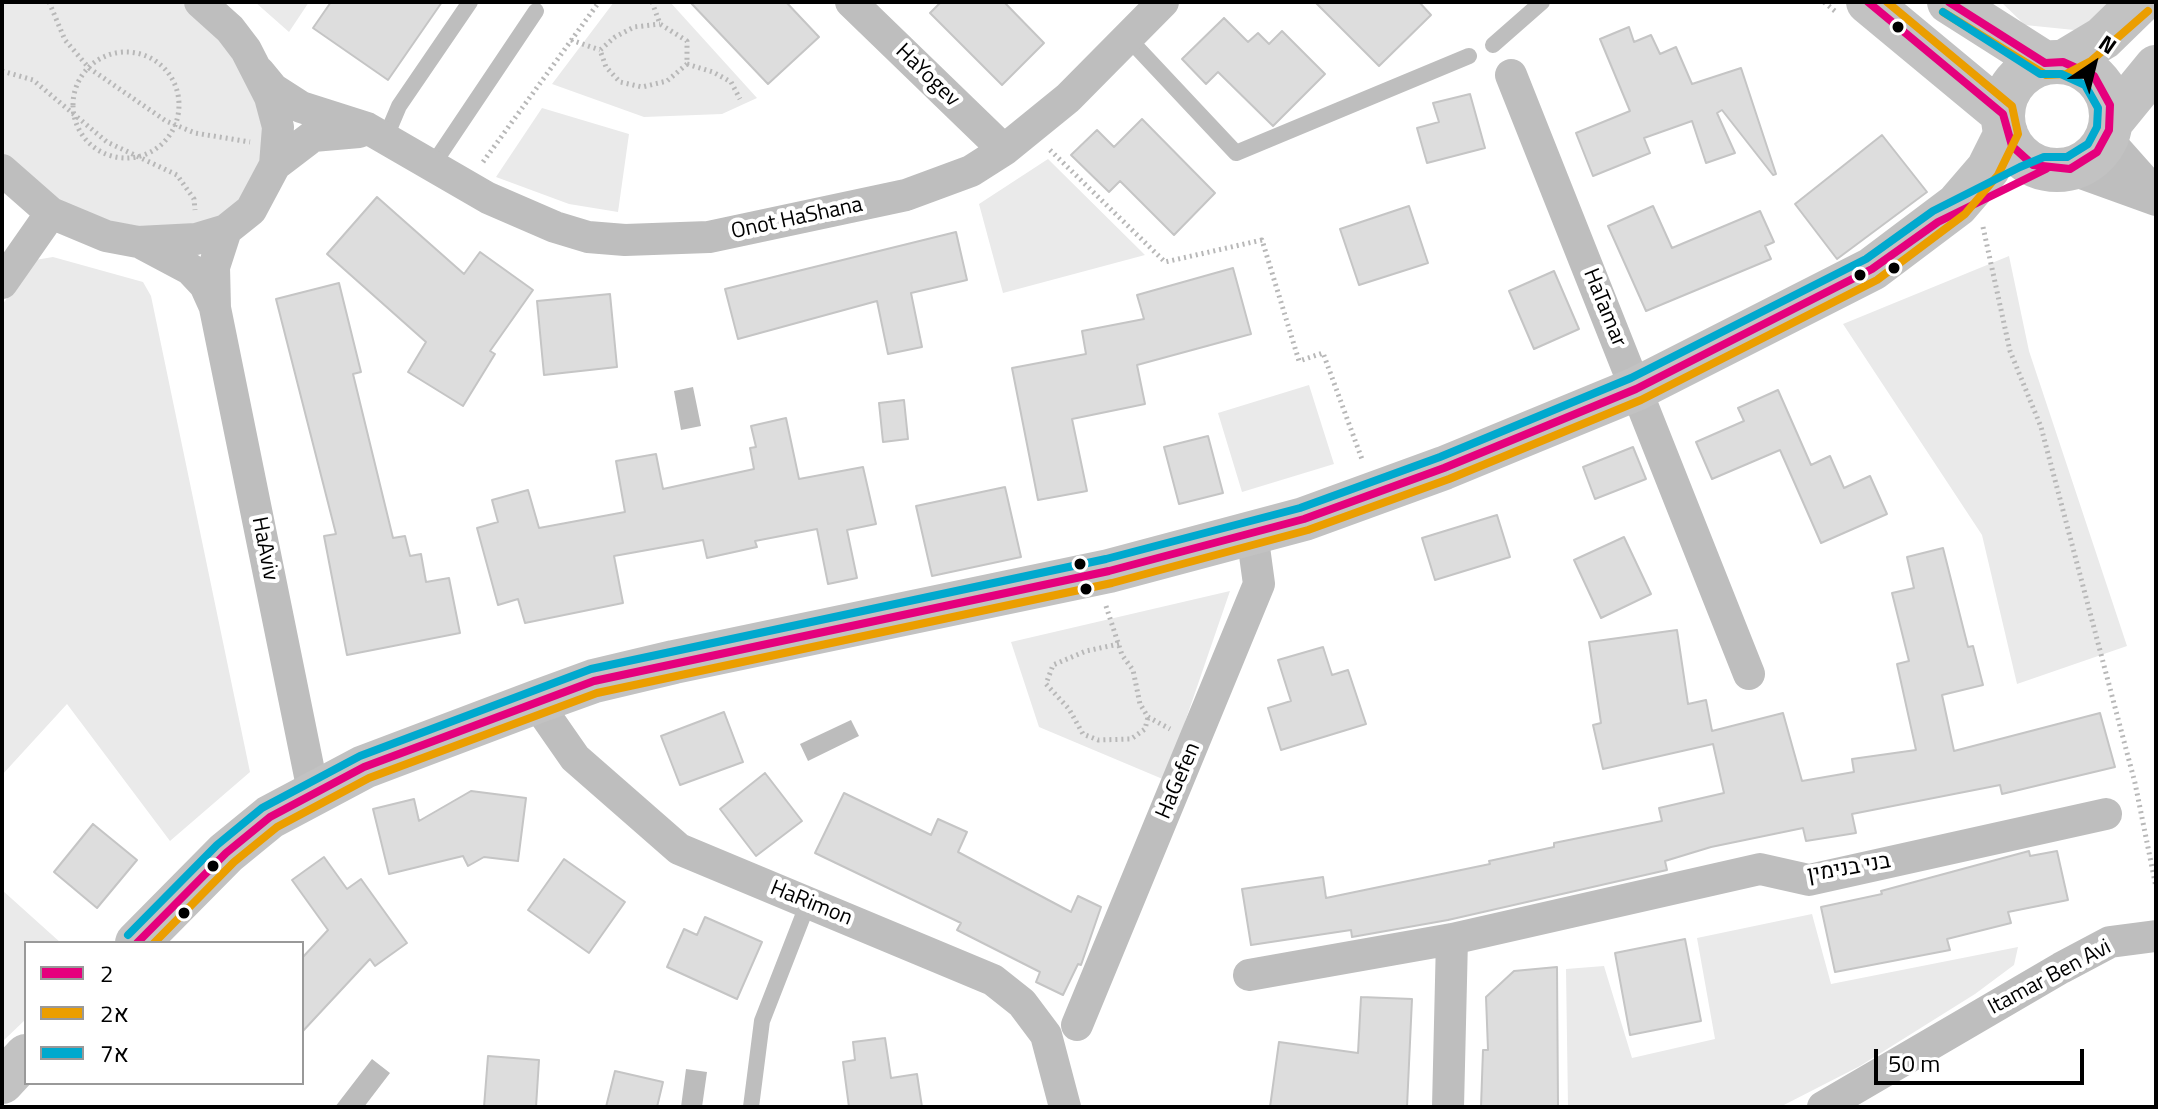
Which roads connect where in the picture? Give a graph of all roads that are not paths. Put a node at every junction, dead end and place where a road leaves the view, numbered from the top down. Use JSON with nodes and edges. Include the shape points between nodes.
{"nodes":[{"id":1,"x":200,"y":2,"type":"edge"},
{"id":2,"x":470,"y":2,"type":"edge"},
{"id":3,"x":851,"y":2,"type":"edge"},
{"id":4,"x":1163,"y":2,"type":"edge"},
{"id":5,"x":1542,"y":2,"type":"edge"},
{"id":6,"x":1868,"y":2,"type":"edge"},
{"id":7,"x":1949,"y":2,"type":"edge"},
{"id":8,"x":2140,"y":2,"type":"edge"},
{"id":9,"x":536,"y":11,"type":"dead end"},
{"id":10,"x":1128,"y":38,"type":"junction"},
{"id":11,"x":1493,"y":45,"type":"dead end"},
{"id":12,"x":1469,"y":56,"type":"dead end"},
{"id":13,"x":2054,"y":63,"type":"junction"},
{"id":14,"x":2156,"y":67,"type":"edge"},
{"id":15,"x":259,"y":72,"type":"junction"},
{"id":16,"x":1511,"y":75,"type":"dead end"},
{"id":17,"x":2004,"y":123,"type":"junction"},
{"id":18,"x":2109,"y":130,"type":"junction"},
{"id":19,"x":385,"y":139,"type":"junction"},
{"id":20,"x":1016,"y":140,"type":"junction"},
{"id":21,"x":268,"y":154,"type":"junction"},
{"id":22,"x":432,"y":166,"type":"junction"},
{"id":23,"x":2058,"y":169,"type":"junction"},
{"id":24,"x":2,"y":170,"type":"edge"},
{"id":25,"x":2156,"y":194,"type":"edge"},
{"id":26,"x":2156,"y":200,"type":"edge"},
{"id":27,"x":51,"y":213,"type":"junction"},
{"id":28,"x":1938,"y":222,"type":"junction"},
{"id":29,"x":212,"y":227,"type":"junction"},
{"id":30,"x":138,"y":242,"type":"junction"},
{"id":31,"x":2,"y":283,"type":"edge"},
{"id":32,"x":215,"y":308,"type":"junction"},
{"id":33,"x":1636,"y":389,"type":"junction"},
{"id":34,"x":1252,"y":533,"type":"junction"},
{"id":35,"x":1749,"y":674,"type":"dead end"},
{"id":36,"x":536,"y":702,"type":"junction"},
{"id":37,"x":313,"y":791,"type":"junction"},
{"id":38,"x":2106,"y":814,"type":"dead end"},
{"id":39,"x":808,"y":903,"type":"junction"},
{"id":40,"x":2156,"y":936,"type":"edge"},
{"id":41,"x":1452,"y":939,"type":"junction"},
{"id":42,"x":139,"y":941,"type":"edge"},
{"id":43,"x":1249,"y":975,"type":"dead end"},
{"id":44,"x":1077,"y":1025,"type":"dead end"},
{"id":45,"x":24,"y":1056,"type":"edge"},
{"id":46,"x":24,"y":1057,"type":"edge"},
{"id":47,"x":2,"y":1064,"type":"edge"},
{"id":48,"x":2,"y":1082,"type":"edge"},
{"id":49,"x":751,"y":1107,"type":"edge"},
{"id":50,"x":1065,"y":1107,"type":"edge"},
{"id":51,"x":1448,"y":1107,"type":"edge"},
{"id":52,"x":1823,"y":1107,"type":"edge"}],
"edges":[{"from":1,"to":15,"type":"street","via":[[230,29]]},
{"from":2,"to":19,"type":"lane","via":[[399,106]]},
{"from":3,"to":20,"type":"street","name":"HaYogev"},
{"from":4,"to":10,"type":"street","name":"Onot HaShana"},
{"from":5,"to":11,"type":"lane"},
{"from":6,"to":17,"type":"street"},
{"from":7,"to":13,"type":"street"},
{"from":8,"to":13,"type":"street","via":[[2103,38]]},
{"from":9,"to":22,"type":"lane"},
{"from":10,"to":12,"type":"lane","via":[[1236,153]]},
{"from":10,"to":20,"type":"street","name":"Onot HaShana"},
{"from":13,"to":17,"type":"street","via":[[2020,76],[2011,87]]},
{"from":13,"to":18,"type":"street","via":[[2086,71],[2104,89],[2110,105]]},
{"from":14,"to":18,"type":"street"},
{"from":15,"to":19,"type":"street","name":"Onot HaShana","via":[[273,89],[301,107],[345,118]]},
{"from":15,"to":21,"type":"street","via":[[278,127]]},
{"from":16,"to":33,"type":"street","name":"HaTamar"},
{"from":17,"to":23,"type":"street","via":[[2021,156]]},
{"from":17,"to":28,"type":"street","via":[[1974,187]]},
{"from":18,"to":23,"type":"street","via":[[2085,162]]},
{"from":18,"to":25,"type":"street"},
{"from":19,"to":21,"type":"street","name":"Onot HaShana","via":[[360,132],[326,132]]},
{"from":19,"to":22,"type":"street","name":"Onot HaShana"},
{"from":20,"to":22,"type":"street","name":"Onot HaShana","via":[[971,171],[906,195],[695,238],[588,237],[519,213]]},
{"from":21,"to":29,"type":"street","via":[[251,210]]},
{"from":23,"to":26,"type":"street"},
{"from":23,"to":28,"type":"street"},
{"from":24,"to":27,"type":"street"},
{"from":27,"to":30,"type":"street","via":[[91,231]]},
{"from":27,"to":31,"type":"street"},
{"from":28,"to":33,"type":"street","via":[[1872,269]]},
{"from":29,"to":30,"type":"street","via":[[196,239]]},
{"from":29,"to":32,"type":"street","name":"HaAviv"},
{"from":30,"to":32,"type":"street","name":"HaAviv","via":[[190,269]]},
{"from":32,"to":37,"type":"street","name":"HaAviv"},
{"from":33,"to":34,"type":"street","via":[[1375,494]]},
{"from":33,"to":35,"type":"street","name":"HaTamar"},
{"from":34,"to":36,"type":"street","via":[[1109,571],[674,662],[594,681]]},
{"from":34,"to":44,"type":"street","name":"HaGefen","via":[[1259,584]]},
{"from":36,"to":37,"type":"street"},
{"from":36,"to":39,"type":"street","name":"HaRimon","via":[[575,758],[679,849]]},
{"from":37,"to":42,"type":"street","via":[[226,853]]},
{"from":38,"to":41,"type":"street","name":"בני בנימין","via":[[1809,880],[1760,869]]},
{"from":39,"to":49,"type":"lane","via":[[762,1021]]},
{"from":39,"to":50,"type":"street","name":"HaRimon","via":[[955,961],[1022,1003],[1046,1035]]},
{"from":40,"to":52,"type":"street","name":"Itamar Ben Avi","via":[[2110,942]]},
{"from":41,"to":43,"type":"street","name":"בני בנימין"},
{"from":41,"to":51,"type":"street"},
{"from":45,"to":47,"type":"street"},
{"from":46,"to":48,"type":"street"}]}
